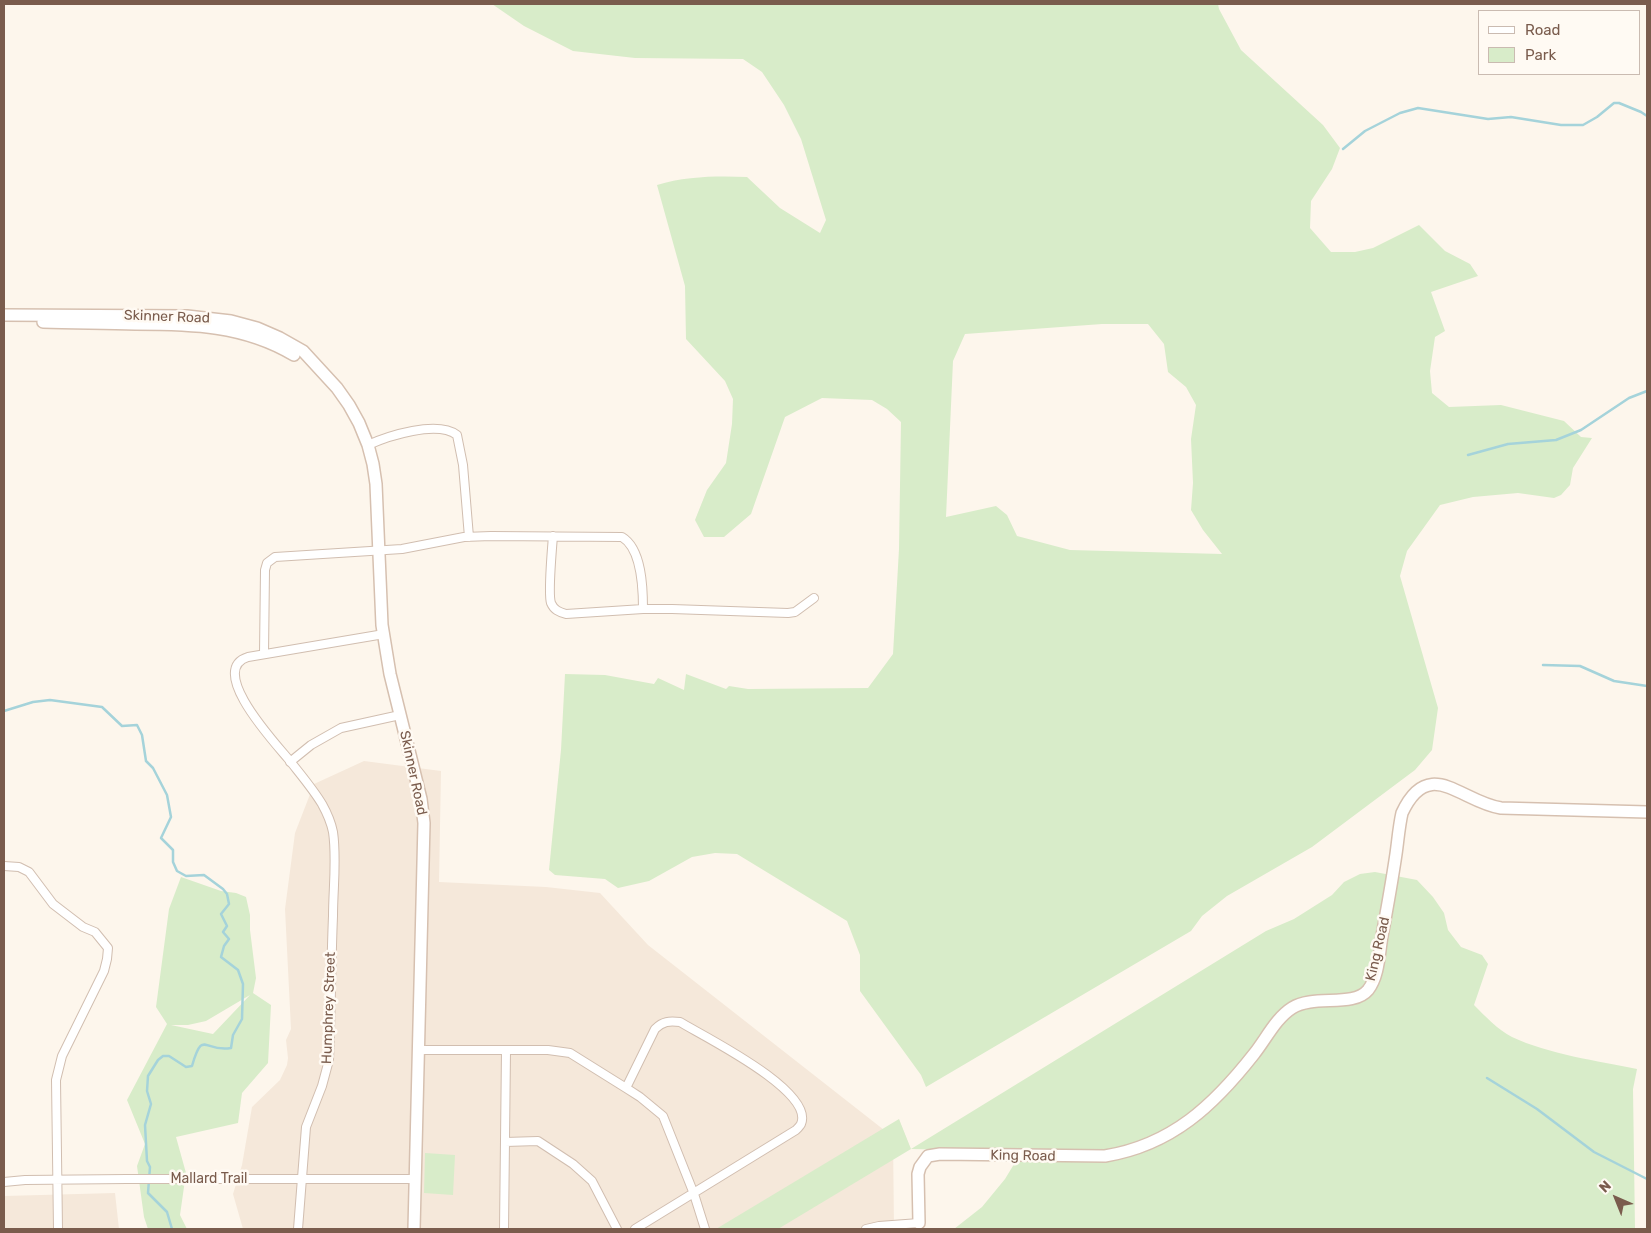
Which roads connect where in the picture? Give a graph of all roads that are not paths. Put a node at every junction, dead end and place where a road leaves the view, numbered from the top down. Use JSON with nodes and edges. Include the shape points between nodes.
{"nodes":[{"id":1,"x":4,"y":315,"type":"edge"},
{"id":2,"x":4,"y":321,"type":"edge"},
{"id":3,"x":316,"y":366,"type":"junction"},
{"id":4,"x":368,"y":445,"type":"junction"},
{"id":5,"x":553,"y":536,"type":"junction"},
{"id":6,"x":469,"y":537,"type":"junction"},
{"id":7,"x":379,"y":551,"type":"junction"},
{"id":8,"x":814,"y":598,"type":"dead end"},
{"id":9,"x":642,"y":609,"type":"junction"},
{"id":10,"x":384,"y":634,"type":"junction"},
{"id":11,"x":264,"y":654,"type":"junction"},
{"id":12,"x":400,"y":715,"type":"junction"},
{"id":13,"x":290,"y":762,"type":"junction"},
{"id":14,"x":1647,"y":812,"type":"edge"},
{"id":15,"x":4,"y":866,"type":"edge"},
{"id":16,"x":417,"y":1050,"type":"junction"},
{"id":17,"x":506,"y":1051,"type":"junction"},
{"id":18,"x":626,"y":1088,"type":"junction"},
{"id":19,"x":505,"y":1142,"type":"junction"},
{"id":20,"x":415,"y":1179,"type":"junction"},
{"id":21,"x":57,"y":1180,"type":"junction"},
{"id":22,"x":301,"y":1180,"type":"junction"},
{"id":23,"x":4,"y":1182,"type":"edge"},
{"id":24,"x":694,"y":1194,"type":"junction"},
{"id":25,"x":919,"y":1223,"type":"joint"},
{"id":26,"x":58,"y":1229,"type":"edge"},
{"id":27,"x":298,"y":1229,"type":"edge"},
{"id":28,"x":414,"y":1229,"type":"edge"},
{"id":29,"x":504,"y":1229,"type":"edge"},
{"id":30,"x":617,"y":1229,"type":"edge"},
{"id":31,"x":635,"y":1229,"type":"edge"},
{"id":32,"x":705,"y":1229,"type":"edge"},
{"id":33,"x":866,"y":1229,"type":"edge"}],
"edges":[{"from":1,"to":3,"type":"street","name":"Skinner Road","via":[[188,316],[231,321],[280,338],[303,351]]},
{"from":2,"to":3,"type":"street","name":"Skinner Road","via":[[197,325],[255,337]]},
{"from":3,"to":4,"type":"street","name":"Skinner Road","via":[[349,405]]},
{"from":4,"to":6,"type":"street","via":[[394,435],[433,429],[457,435]]},
{"from":4,"to":7,"type":"street","name":"Skinner Road","via":[[376,484]]},
{"from":5,"to":6,"type":"street"},
{"from":5,"to":9,"type":"street","via":[[616,536],[627,540],[641,575]]},
{"from":5,"to":9,"type":"street","via":[[550,599],[555,609],[566,614]]},
{"from":6,"to":7,"type":"street"},
{"from":7,"to":10,"type":"street","name":"Skinner Road"},
{"from":7,"to":11,"type":"street","via":[[271,559],[265,570]]},
{"from":8,"to":9,"type":"street","via":[[795,612],[788,613]]},
{"from":10,"to":11,"type":"street"},
{"from":10,"to":12,"type":"street","name":"Skinner Road"},
{"from":11,"to":13,"type":"street","name":"Humphrey Street","via":[[239,661],[235,669],[237,684],[250,712]]},
{"from":12,"to":13,"type":"street","via":[[341,728]]},
{"from":12,"to":16,"type":"street","name":"Skinner Road","via":[[424,823]]},
{"from":13,"to":22,"type":"street","name":"Humphrey Street","via":[[322,804],[334,843],[329,1060],[306,1127]]},
{"from":14,"to":25,"type":"street","name":"King Road","via":[[1501,808],[1482,804],[1450,786],[1423,787],[1410,797],[1402,813],[1379,955],[1374,980],[1367,991],[1353,998],[1302,1003],[1285,1012],[1241,1070],[1206,1108],[1143,1147],[1105,1156],[928,1156],[918,1174]]},
{"from":15,"to":21,"type":"street","via":[[19,867],[29,872],[53,904],[82,927],[95,932],[108,948],[104,971],[62,1056],[56,1080]]},
{"from":16,"to":17,"type":"street"},
{"from":16,"to":20,"type":"street","name":"Skinner Road"},
{"from":17,"to":18,"type":"street","via":[[570,1053]]},
{"from":17,"to":19,"type":"street"},
{"from":18,"to":24,"type":"street","via":[[663,1116]]},
{"from":18,"to":24,"type":"street","via":[[656,1029],[661,1023],[670,1021],[680,1022],[762,1070],[795,1100],[802,1116],[796,1130]]},
{"from":19,"to":29,"type":"street"},
{"from":19,"to":30,"type":"street","via":[[538,1142],[573,1164],[592,1181]]},
{"from":20,"to":22,"type":"street","name":"Mallard Trail"},
{"from":20,"to":28,"type":"street","name":"Skinner Road"},
{"from":21,"to":22,"type":"street","name":"Mallard Trail"},
{"from":21,"to":23,"type":"street","name":"Mallard Trail"},
{"from":21,"to":26,"type":"street"},
{"from":22,"to":27,"type":"street","name":"Humphrey Street"},
{"from":24,"to":31,"type":"street"},
{"from":24,"to":32,"type":"street"},
{"from":25,"to":33,"type":"street"}]}
